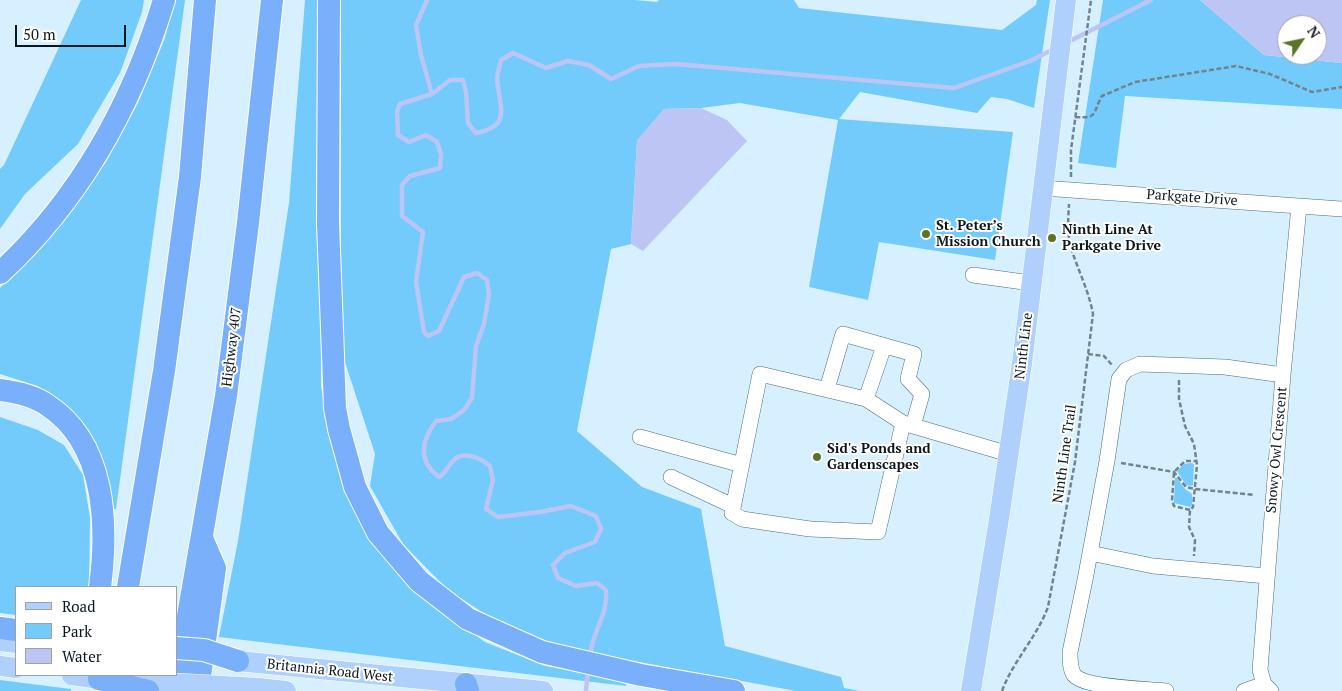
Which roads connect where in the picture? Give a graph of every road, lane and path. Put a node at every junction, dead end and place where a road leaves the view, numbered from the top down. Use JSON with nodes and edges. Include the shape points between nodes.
{"nodes":[{"id":1,"x":164,"y":0,"type":"edge"},
{"id":2,"x":206,"y":0,"type":"edge"},
{"id":3,"x":272,"y":0,"type":"edge"},
{"id":4,"x":329,"y":0,"type":"edge"},
{"id":5,"x":1091,"y":0,"type":"edge"},
{"id":6,"x":1065,"y":5,"type":"edge"},
{"id":7,"x":1342,"y":86,"type":"edge"},
{"id":8,"x":1075,"y":117,"type":"junction"},
{"id":9,"x":1072,"y":172,"type":"dead end"},
{"id":10,"x":1042,"y":188,"type":"junction"},
{"id":11,"x":1299,"y":206,"type":"junction"},
{"id":12,"x":1068,"y":210,"type":"dead end"},
{"id":13,"x":1342,"y":210,"type":"edge"},
{"id":14,"x":0,"y":273,"type":"edge"},
{"id":15,"x":973,"y":275,"type":"dead end"},
{"id":16,"x":1031,"y":284,"type":"junction"},
{"id":17,"x":884,"y":346,"type":"junction"},
{"id":18,"x":1088,"y":354,"type":"junction"},
{"id":19,"x":1180,"y":366,"type":"junction"},
{"id":20,"x":1122,"y":375,"type":"junction"},
{"id":21,"x":1284,"y":375,"type":"junction"},
{"id":22,"x":827,"y":389,"type":"junction"},
{"id":23,"x":0,"y":390,"type":"edge"},
{"id":24,"x":866,"y":400,"type":"junction"},
{"id":25,"x":908,"y":425,"type":"junction"},
{"id":26,"x":640,"y":438,"type":"dead end"},
{"id":27,"x":1008,"y":454,"type":"junction"},
{"id":28,"x":1107,"y":461,"type":"junction"},
{"id":29,"x":1196,"y":461,"type":"junction"},
{"id":30,"x":742,"y":465,"type":"junction"},
{"id":31,"x":1174,"y":472,"type":"junction"},
{"id":32,"x":671,"y":477,"type":"dead end"},
{"id":33,"x":1195,"y":489,"type":"junction"},
{"id":34,"x":1255,"y":495,"type":"dead end"},
{"id":35,"x":733,"y":506,"type":"junction"},
{"id":36,"x":1190,"y":510,"type":"junction"},
{"id":37,"x":202,"y":538,"type":"junction"},
{"id":38,"x":1090,"y":554,"type":"junction"},
{"id":39,"x":1194,"y":570,"type":"junction"},
{"id":40,"x":1267,"y":576,"type":"junction"},
{"id":41,"x":100,"y":586,"type":"edge"},
{"id":42,"x":128,"y":586,"type":"edge"},
{"id":43,"x":0,"y":628,"type":"edge"},
{"id":44,"x":15,"y":630,"type":"edge"},
{"id":45,"x":0,"y":641,"type":"edge"},
{"id":46,"x":15,"y":643,"type":"edge"},
{"id":47,"x":178,"y":648,"type":"edge"},
{"id":48,"x":178,"y":657,"type":"edge"},
{"id":49,"x":238,"y":661,"type":"junction"},
{"id":50,"x":0,"y":666,"type":"edge"},
{"id":51,"x":15,"y":668,"type":"edge"},
{"id":52,"x":178,"y":669,"type":"edge"},
{"id":53,"x":76,"y":676,"type":"edge"},
{"id":54,"x":177,"y":676,"type":"edge"},
{"id":55,"x":99,"y":682,"type":"edge"},
{"id":56,"x":467,"y":687,"type":"edge"},
{"id":57,"x":1267,"y":687,"type":"edge"},
{"id":58,"x":536,"y":690,"type":"edge"},
{"id":59,"x":148,"y":691,"type":"edge"},
{"id":60,"x":174,"y":691,"type":"edge"},
{"id":61,"x":198,"y":691,"type":"edge"},
{"id":62,"x":286,"y":691,"type":"edge"},
{"id":63,"x":734,"y":691,"type":"edge"},
{"id":64,"x":970,"y":691,"type":"edge"},
{"id":65,"x":1002,"y":691,"type":"edge"},
{"id":66,"x":1166,"y":691,"type":"edge"},
{"id":67,"x":1244,"y":691,"type":"edge"}],
"edges":[{"from":1,"to":14,"type":"highway","via":[[136,78],[99,152],[54,216]]},
{"from":2,"to":42,"type":"highway","via":[[189,187],[164,370]]},
{"from":3,"to":37,"type":"highway","name":"Highway 407","via":[[226,396]]},
{"from":4,"to":63,"type":"highway","via":[[328,222],[335,408],[355,487],[378,533],[418,581],[468,619],[542,652],[641,675]]},
{"from":5,"to":8,"type":"path"},
{"from":6,"to":10,"type":"main road","name":"Ninth Line"},
{"from":7,"to":8,"type":"path","via":[[1312,92],[1270,74],[1236,66],[1135,82],[1102,96],[1093,115],[1088,118]]},
{"from":8,"to":9,"type":"path"},
{"from":10,"to":11,"type":"street","name":"Parkgate Drive"},
{"from":10,"to":16,"type":"main road","name":"Ninth Line"},
{"from":11,"to":13,"type":"street","name":"Parkgate Drive"},
{"from":11,"to":21,"type":"street","name":"Snowy Owl Crescent"},
{"from":12,"to":18,"type":"path","name":"Ninth Line Trail","via":[[1071,250],[1087,290],[1092,314]]},
{"from":15,"to":16,"type":"street"},
{"from":16,"to":27,"type":"main road","name":"Ninth Line"},
{"from":17,"to":22,"type":"street","via":[[843,334]]},
{"from":17,"to":24,"type":"street"},
{"from":17,"to":25,"type":"street","via":[[914,354],[908,379],[922,394]]},
{"from":18,"to":20,"type":"path","via":[[1104,356]]},
{"from":18,"to":65,"type":"path","name":"Ninth Line Trail","via":[[1074,470],[1048,607],[1044,620]]},
{"from":19,"to":20,"type":"street","via":[[1140,364]]},
{"from":19,"to":21,"type":"street","via":[[1225,367]]},
{"from":19,"to":29,"type":"path","via":[[1179,399],[1185,426],[1194,444]]},
{"from":20,"to":28,"type":"street","via":[[1115,398]]},
{"from":21,"to":40,"type":"street","name":"Snowy Owl Crescent"},
{"from":22,"to":24,"type":"street"},
{"from":22,"to":30,"type":"street","via":[[760,374]]},
{"from":23,"to":41,"type":"highway","via":[[46,404],[65,419],[89,453],[102,504]]},
{"from":24,"to":25,"type":"street"},
{"from":25,"to":27,"type":"street"},
{"from":25,"to":35,"type":"street","via":[[878,532],[810,529],[742,519],[732,513]]},
{"from":26,"to":30,"type":"street"},
{"from":27,"to":64,"type":"main road","name":"Ninth Line"},
{"from":28,"to":31,"type":"path"},
{"from":28,"to":38,"type":"street"},
{"from":29,"to":31,"type":"path","via":[[1185,461]]},
{"from":29,"to":33,"type":"path"},
{"from":30,"to":35,"type":"street"},
{"from":31,"to":33,"type":"path","via":[[1186,487]]},
{"from":31,"to":36,"type":"path","via":[[1174,506]]},
{"from":32,"to":35,"type":"street"},
{"from":33,"to":34,"type":"path"},
{"from":33,"to":36,"type":"path"},
{"from":36,"to":39,"type":"path","via":[[1190,527],[1195,540]]},
{"from":37,"to":52,"type":"highway","name":"Highway 407"},
{"from":37,"to":61,"type":"highway","via":[[214,568]]},
{"from":38,"to":39,"type":"street"},
{"from":38,"to":66,"type":"street","via":[[1070,652],[1074,675],[1083,682],[1096,685]]},
{"from":39,"to":40,"type":"street"},
{"from":40,"to":57,"type":"street","name":"Snowy Owl Crescent","via":[[1260,670]]},
{"from":43,"to":44,"type":"highway"},
{"from":45,"to":46,"type":"main road"},
{"from":47,"to":49,"type":"highway","bridge":true,"via":[[204,650]]},
{"from":48,"to":49,"type":"main road","name":"Britannia Road West","bridge":true},
{"from":49,"to":56,"type":"main road","name":"Britannia Road West"},
{"from":50,"to":51,"type":"main road"},
{"from":53,"to":55,"type":"main road","name":"Britannia Road West","bridge":true},
{"from":54,"to":60,"type":"highway","name":"Highway 407"},
{"from":55,"to":59,"type":"highway","bridge":true},
{"from":55,"to":62,"type":"main road","name":"Britannia Road West","bridge":true},
{"from":56,"to":58,"type":"main road","name":"Britannia Road West"},
{"from":57,"to":67,"type":"street"}]}
